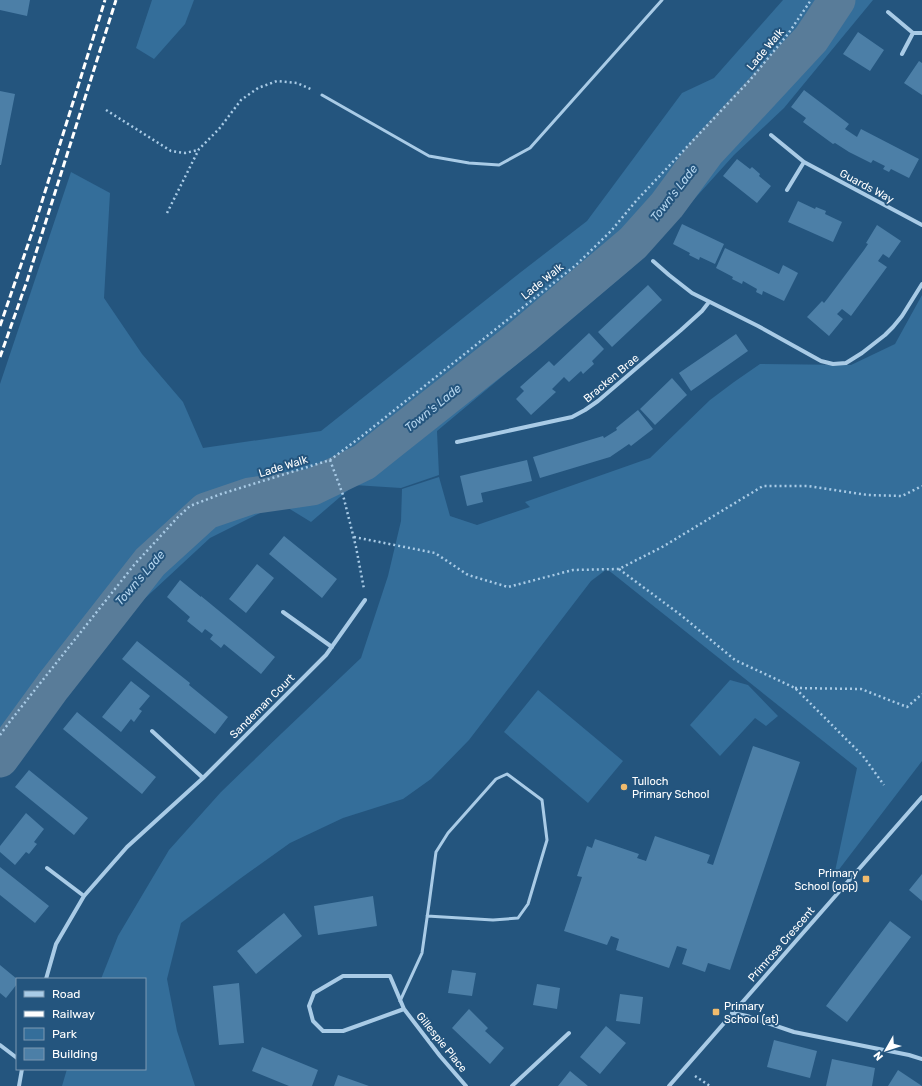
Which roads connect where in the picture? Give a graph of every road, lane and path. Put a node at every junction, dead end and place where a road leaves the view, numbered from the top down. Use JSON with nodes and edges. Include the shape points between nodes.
{"nodes":[{"id":1,"x":662,"y":0,"type":"edge"},
{"id":2,"x":811,"y":0,"type":"edge"},
{"id":3,"x":888,"y":12,"type":"dead end"},
{"id":4,"x":913,"y":33,"type":"junction"},
{"id":5,"x":922,"y":33,"type":"edge"},
{"id":6,"x":902,"y":54,"type":"dead end"},
{"id":7,"x":322,"y":95,"type":"joint"},
{"id":8,"x":106,"y":110,"type":"dead end"},
{"id":9,"x":771,"y":135,"type":"dead end"},
{"id":10,"x":198,"y":149,"type":"junction"},
{"id":11,"x":804,"y":162,"type":"junction"},
{"id":12,"x":787,"y":190,"type":"dead end"},
{"id":13,"x":167,"y":213,"type":"dead end"},
{"id":14,"x":922,"y":225,"type":"edge"},
{"id":15,"x":654,"y":261,"type":"dead end"},
{"id":16,"x":922,"y":284,"type":"edge"},
{"id":17,"x":709,"y":302,"type":"junction"},
{"id":18,"x":457,"y":442,"type":"dead end"},
{"id":19,"x":330,"y":460,"type":"junction"},
{"id":20,"x":922,"y":486,"type":"edge"},
{"id":21,"x":354,"y":537,"type":"junction"},
{"id":22,"x":619,"y":570,"type":"junction"},
{"id":23,"x":365,"y":600,"type":"joint"},
{"id":24,"x":282,"y":612,"type":"dead end"},
{"id":25,"x":332,"y":646,"type":"junction"},
{"id":26,"x":795,"y":688,"type":"junction"},
{"id":27,"x":922,"y":694,"type":"edge"},
{"id":28,"x":152,"y":731,"type":"dead end"},
{"id":29,"x":0,"y":735,"type":"edge"},
{"id":30,"x":203,"y":778,"type":"junction"},
{"id":31,"x":884,"y":785,"type":"dead end"},
{"id":32,"x":922,"y":796,"type":"edge"},
{"id":33,"x":47,"y":868,"type":"dead end"},
{"id":34,"x":84,"y":896,"type":"junction"},
{"id":35,"x":427,"y":916,"type":"junction"},
{"id":36,"x":46,"y":978,"type":"edge"},
{"id":37,"x":400,"y":1001,"type":"junction"},
{"id":38,"x":404,"y":1009,"type":"junction"},
{"id":39,"x":732,"y":1013,"type":"junction"},
{"id":40,"x":569,"y":1033,"type":"dead end"},
{"id":41,"x":0,"y":1045,"type":"edge"},
{"id":42,"x":16,"y":1057,"type":"edge"},
{"id":43,"x":922,"y":1059,"type":"edge"},
{"id":44,"x":684,"y":1069,"type":"junction"},
{"id":45,"x":22,"y":1070,"type":"edge"},
{"id":46,"x":19,"y":1086,"type":"edge"},
{"id":47,"x":466,"y":1086,"type":"edge"},
{"id":48,"x":512,"y":1086,"type":"edge"},
{"id":49,"x":669,"y":1086,"type":"edge"},
{"id":50,"x":710,"y":1086,"type":"edge"}],
"edges":[{"from":1,"to":7,"type":"lane","via":[[530,148],[499,164],[468,163],[429,156]]},
{"from":2,"to":19,"type":"path","name":"Lade Walk","via":[[788,34],[750,80],[611,231],[576,264]]},
{"from":3,"to":4,"type":"street"},
{"from":4,"to":5,"type":"street"},
{"from":4,"to":6,"type":"street"},
{"from":7,"to":10,"type":"path","via":[[297,83],[277,81],[258,88],[241,100],[219,129]]},
{"from":8,"to":10,"type":"path","via":[[171,151],[185,153]]},
{"from":9,"to":11,"type":"street","name":"Guards Way"},
{"from":10,"to":13,"type":"path"},
{"from":11,"to":12,"type":"street"},
{"from":11,"to":14,"type":"street","name":"Guards Way"},
{"from":15,"to":17,"type":"street","via":[[669,276]]},
{"from":16,"to":17,"type":"street","via":[[905,312],[885,335],[862,353],[840,364],[821,361]]},
{"from":17,"to":18,"type":"street","name":"Bracken Brae","via":[[681,330],[585,410],[572,417]]},
{"from":19,"to":21,"type":"path"},
{"from":19,"to":29,"type":"path","name":"Lade Walk","via":[[190,506],[134,565]]},
{"from":20,"to":22,"type":"path","via":[[902,496],[868,495],[808,486],[763,486]]},
{"from":21,"to":22,"type":"path","via":[[435,553],[468,576],[508,587],[573,570]]},
{"from":21,"to":23,"type":"path"},
{"from":22,"to":26,"type":"path","via":[[682,616],[735,660]]},
{"from":23,"to":25,"type":"street","name":"Sandeman Court"},
{"from":24,"to":25,"type":"street"},
{"from":25,"to":30,"type":"street","name":"Sandeman Court"},
{"from":26,"to":27,"type":"path","via":[[860,689],[907,707]]},
{"from":26,"to":31,"type":"path","via":[[862,756]]},
{"from":28,"to":30,"type":"street"},
{"from":30,"to":34,"type":"street","name":"Sandeman Court","via":[[127,847]]},
{"from":32,"to":39,"type":"street","name":"Primrose Crescent"},
{"from":33,"to":34,"type":"street"},
{"from":34,"to":36,"type":"street","name":"Sandeman Court","via":[[56,944]]},
{"from":35,"to":35,"type":"lane","via":[[436,852],[448,832],[496,778],[507,774],[542,800],[547,840],[528,904],[518,918],[493,920]]},
{"from":35,"to":37,"type":"lane","via":[[422,953]]},
{"from":37,"to":38,"type":"street","name":"Gillespie Place"},
{"from":37,"to":38,"type":"street","name":"Gillespie Place","via":[[390,976],[343,976],[314,993],[309,1006],[313,1021],[323,1031],[343,1031]]},
{"from":38,"to":47,"type":"street","name":"Gillespie Place"},
{"from":39,"to":43,"type":"street","via":[[794,1032],[909,1054]]},
{"from":39,"to":44,"type":"street","name":"Primrose Crescent"},
{"from":40,"to":48,"type":"street"},
{"from":41,"to":42,"type":"street"},
{"from":44,"to":49,"type":"street","name":"Primrose Crescent"},
{"from":44,"to":50,"type":"path"},
{"from":45,"to":46,"type":"street"}]}
